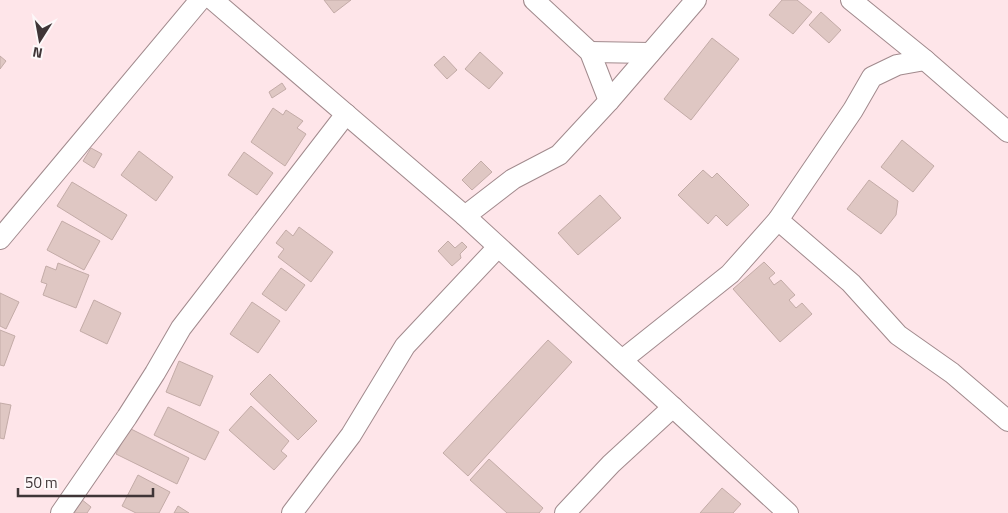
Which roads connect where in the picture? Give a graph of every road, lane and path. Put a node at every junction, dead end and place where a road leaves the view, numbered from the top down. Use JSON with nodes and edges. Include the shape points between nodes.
{"nodes":[{"id":1,"x":200,"y":0,"type":"edge"},
{"id":2,"x":213,"y":0,"type":"edge"},
{"id":3,"x":534,"y":0,"type":"edge"},
{"id":4,"x":696,"y":0,"type":"edge"},
{"id":5,"x":851,"y":0,"type":"edge"},
{"id":6,"x":590,"y":52,"type":"junction"},
{"id":7,"x":650,"y":53,"type":"junction"},
{"id":8,"x":926,"y":60,"type":"junction"},
{"id":9,"x":609,"y":101,"type":"junction"},
{"id":10,"x":346,"y":114,"type":"junction"},
{"id":11,"x":1006,"y":128,"type":"edge"},
{"id":12,"x":466,"y":216,"type":"junction"},
{"id":13,"x":778,"y":220,"type":"junction"},
{"id":14,"x":0,"y":239,"type":"edge"},
{"id":15,"x":498,"y":246,"type":"junction"},
{"id":16,"x":622,"y":360,"type":"junction"},
{"id":17,"x":673,"y":407,"type":"junction"},
{"id":18,"x":1008,"y":421,"type":"edge"},
{"id":19,"x":61,"y":513,"type":"edge"},
{"id":20,"x":292,"y":513,"type":"edge"},
{"id":21,"x":565,"y":513,"type":"edge"},
{"id":22,"x":788,"y":513,"type":"edge"}],
"edges":[{"from":1,"to":14,"type":"street"},
{"from":2,"to":10,"type":"street"},
{"from":3,"to":6,"type":"street"},
{"from":4,"to":7,"type":"street"},
{"from":5,"to":8,"type":"street"},
{"from":6,"to":7,"type":"street"},
{"from":6,"to":9,"type":"street"},
{"from":7,"to":9,"type":"street"},
{"from":8,"to":11,"type":"street"},
{"from":8,"to":13,"type":"street","via":[[897,65],[872,77]]},
{"from":9,"to":12,"type":"street","via":[[559,155],[513,179]]},
{"from":10,"to":12,"type":"street"},
{"from":10,"to":19,"type":"street","via":[[182,328],[127,417]]},
{"from":12,"to":15,"type":"street"},
{"from":13,"to":16,"type":"street","via":[[730,274]]},
{"from":13,"to":18,"type":"street","via":[[851,284],[898,335],[952,373]]},
{"from":15,"to":16,"type":"street"},
{"from":15,"to":20,"type":"street","via":[[405,346],[352,435]]},
{"from":16,"to":17,"type":"street"},
{"from":17,"to":21,"type":"street","via":[[611,464]]},
{"from":17,"to":22,"type":"street"}]}
